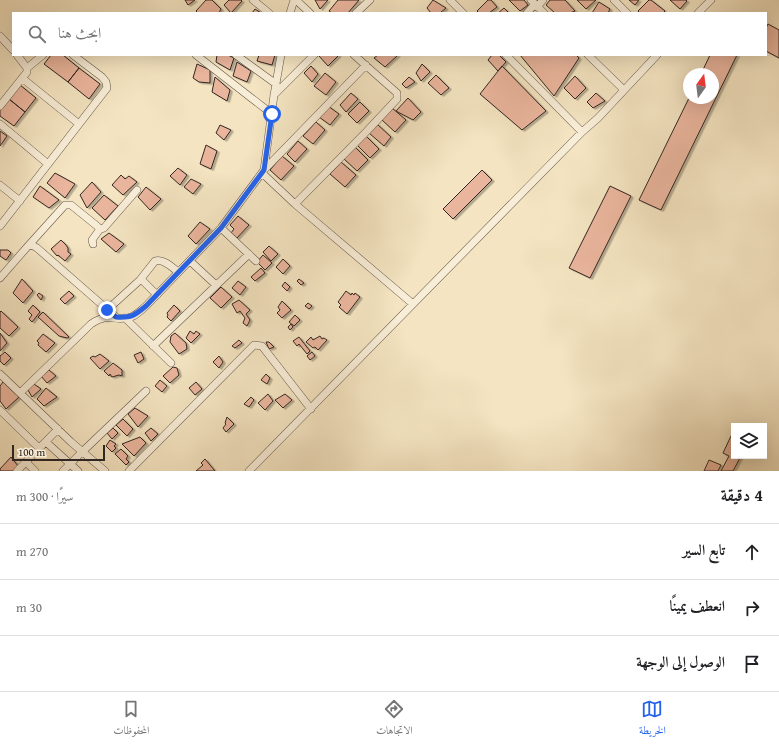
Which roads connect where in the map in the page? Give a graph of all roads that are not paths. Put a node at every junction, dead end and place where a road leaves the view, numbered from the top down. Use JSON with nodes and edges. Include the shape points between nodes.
{"nodes":[{"id":1,"x":253,"y":0,"type":"edge"},
{"id":2,"x":295,"y":0,"type":"edge"},
{"id":3,"x":368,"y":0,"type":"edge"},
{"id":4,"x":450,"y":0,"type":"edge"},
{"id":5,"x":543,"y":0,"type":"edge"},
{"id":6,"x":614,"y":0,"type":"edge"},
{"id":7,"x":711,"y":0,"type":"edge"},
{"id":8,"x":534,"y":4,"type":"edge"},
{"id":9,"x":268,"y":12,"type":"edge"},
{"id":10,"x":290,"y":12,"type":"edge"},
{"id":11,"x":309,"y":12,"type":"edge"},
{"id":12,"x":357,"y":12,"type":"edge"},
{"id":13,"x":463,"y":12,"type":"edge"},
{"id":14,"x":528,"y":12,"type":"edge"},
{"id":15,"x":543,"y":12,"type":"edge"},
{"id":16,"x":626,"y":12,"type":"edge"},
{"id":17,"x":699,"y":12,"type":"edge"},
{"id":18,"x":0,"y":36,"type":"edge"},
{"id":19,"x":12,"y":49,"type":"edge"},
{"id":20,"x":18,"y":56,"type":"edge"},
{"id":21,"x":42,"y":56,"type":"edge"},
{"id":22,"x":74,"y":56,"type":"edge"},
{"id":23,"x":197,"y":56,"type":"edge"},
{"id":24,"x":237,"y":56,"type":"edge"},
{"id":25,"x":281,"y":56,"type":"edge"},
{"id":26,"x":313,"y":56,"type":"edge"},
{"id":27,"x":355,"y":56,"type":"edge"},
{"id":28,"x":507,"y":56,"type":"edge"},
{"id":29,"x":589,"y":56,"type":"edge"},
{"id":30,"x":656,"y":56,"type":"edge"},
{"id":31,"x":366,"y":65,"type":"junction"},
{"id":32,"x":27,"y":68,"type":"junction"},
{"id":33,"x":22,"y":78,"type":"junction"},
{"id":34,"x":276,"y":84,"type":"junction"},
{"id":35,"x":623,"y":89,"type":"junction"},
{"id":36,"x":274,"y":95,"type":"junction"},
{"id":37,"x":0,"y":106,"type":"edge"},
{"id":38,"x":272,"y":114,"type":"junction"},
{"id":39,"x":0,"y":124,"type":"edge"},
{"id":40,"x":79,"y":124,"type":"junction"},
{"id":41,"x":582,"y":132,"type":"junction"},
{"id":42,"x":48,"y":164,"type":"junction"},
{"id":43,"x":263,"y":172,"type":"junction"},
{"id":44,"x":0,"y":186,"type":"edge"},
{"id":45,"x":137,"y":190,"type":"dead end"},
{"id":46,"x":20,"y":201,"type":"junction"},
{"id":47,"x":295,"y":204,"type":"junction"},
{"id":48,"x":0,"y":226,"type":"edge"},
{"id":49,"x":100,"y":228,"type":"junction"},
{"id":50,"x":221,"y":228,"type":"junction"},
{"id":51,"x":93,"y":244,"type":"dead end"},
{"id":52,"x":28,"y":246,"type":"junction"},
{"id":53,"x":249,"y":254,"type":"junction"},
{"id":54,"x":190,"y":260,"type":"junction"},
{"id":55,"x":256,"y":261,"type":"dead end"},
{"id":56,"x":178,"y":272,"type":"junction"},
{"id":57,"x":0,"y":278,"type":"edge"},
{"id":58,"x":140,"y":280,"type":"junction"},
{"id":59,"x":216,"y":286,"type":"junction"},
{"id":60,"x":157,"y":295,"type":"junction"},
{"id":61,"x":414,"y":304,"type":"junction"},
{"id":62,"x":107,"y":310,"type":"junction"},
{"id":63,"x":116,"y":317,"type":"junction"},
{"id":64,"x":125,"y":318,"type":"junction"},
{"id":65,"x":154,"y":346,"type":"junction"},
{"id":66,"x":171,"y":363,"type":"dead end"},
{"id":67,"x":0,"y":374,"type":"edge"},
{"id":68,"x":146,"y":391,"type":"dead end"},
{"id":69,"x":20,"y":393,"type":"junction"},
{"id":70,"x":311,"y":409,"type":"junction"},
{"id":71,"x":0,"y":410,"type":"edge"},
{"id":72,"x":58,"y":429,"type":"junction"},
{"id":73,"x":46,"y":442,"type":"junction"},
{"id":74,"x":39,"y":448,"type":"junction"},
{"id":75,"x":82,"y":452,"type":"junction"},
{"id":76,"x":26,"y":462,"type":"junction"},
{"id":77,"x":70,"y":464,"type":"junction"},
{"id":78,"x":17,"y":471,"type":"edge"},
{"id":79,"x":35,"y":471,"type":"edge"},
{"id":80,"x":63,"y":471,"type":"edge"},
{"id":81,"x":78,"y":471,"type":"edge"},
{"id":82,"x":105,"y":471,"type":"edge"},
{"id":83,"x":129,"y":471,"type":"edge"},
{"id":84,"x":249,"y":471,"type":"edge"}],
"edges":[{"from":1,"to":9,"type":"street"},
{"from":2,"to":10,"type":"street"},
{"from":2,"to":11,"type":"street"},
{"from":3,"to":12,"type":"street"},
{"from":4,"to":13,"type":"street"},
{"from":5,"to":8,"type":"street"},
{"from":6,"to":16,"type":"street"},
{"from":7,"to":17,"type":"street"},
{"from":8,"to":14,"type":"street"},
{"from":8,"to":15,"type":"street"},
{"from":18,"to":19,"type":"street"},
{"from":20,"to":32,"type":"street"},
{"from":21,"to":32,"type":"street"},
{"from":22,"to":40,"type":"street","via":[[102,77],[107,88]]},
{"from":23,"to":38,"type":"street"},
{"from":24,"to":34,"type":"street"},
{"from":25,"to":34,"type":"street"},
{"from":26,"to":36,"type":"street"},
{"from":27,"to":31,"type":"street"},
{"from":28,"to":41,"type":"street"},
{"from":29,"to":35,"type":"street"},
{"from":30,"to":35,"type":"street"},
{"from":31,"to":43,"type":"street"},
{"from":31,"to":47,"type":"street","via":[[397,94],[397,99]]},
{"from":32,"to":33,"type":"street"},
{"from":33,"to":37,"type":"street"},
{"from":33,"to":40,"type":"street"},
{"from":34,"to":36,"type":"street"},
{"from":35,"to":41,"type":"street"},
{"from":36,"to":38,"type":"street"},
{"from":38,"to":43,"type":"street"},
{"from":39,"to":42,"type":"street"},
{"from":40,"to":42,"type":"street"},
{"from":41,"to":61,"type":"street"},
{"from":42,"to":46,"type":"street"},
{"from":43,"to":47,"type":"street"},
{"from":43,"to":50,"type":"street"},
{"from":44,"to":46,"type":"street"},
{"from":45,"to":49,"type":"street","via":[[104,228]]},
{"from":46,"to":48,"type":"street"},
{"from":47,"to":61,"type":"street"},
{"from":49,"to":51,"type":"street","via":[[92,240]]},
{"from":49,"to":52,"type":"street","via":[[71,205],[65,205]]},
{"from":50,"to":53,"type":"street"},
{"from":50,"to":54,"type":"street"},
{"from":52,"to":57,"type":"street"},
{"from":52,"to":62,"type":"street","via":[[37,248]]},
{"from":53,"to":55,"type":"street"},
{"from":53,"to":59,"type":"street"},
{"from":54,"to":56,"type":"street"},
{"from":54,"to":59,"type":"street"},
{"from":56,"to":58,"type":"street","via":[[158,259]]},
{"from":56,"to":60,"type":"street"},
{"from":58,"to":60,"type":"street"},
{"from":58,"to":62,"type":"street"},
{"from":59,"to":65,"type":"street"},
{"from":60,"to":64,"type":"street","via":[[136,315]]},
{"from":61,"to":70,"type":"street"},
{"from":62,"to":63,"type":"street"},
{"from":63,"to":64,"type":"street"},
{"from":63,"to":69,"type":"street","via":[[91,324]]},
{"from":64,"to":65,"type":"street"},
{"from":65,"to":66,"type":"street"},
{"from":67,"to":69,"type":"street"},
{"from":68,"to":75,"type":"street"},
{"from":69,"to":72,"type":"street"},
{"from":70,"to":83,"type":"street","via":[[262,346],[254,345]]},
{"from":70,"to":84,"type":"street"},
{"from":71,"to":74,"type":"street"},
{"from":72,"to":73,"type":"street"},
{"from":72,"to":75,"type":"street"},
{"from":73,"to":74,"type":"street"},
{"from":73,"to":77,"type":"street"},
{"from":74,"to":76,"type":"street"},
{"from":75,"to":77,"type":"street"},
{"from":75,"to":82,"type":"street"},
{"from":76,"to":78,"type":"street"},
{"from":76,"to":79,"type":"street"},
{"from":77,"to":80,"type":"street"},
{"from":77,"to":81,"type":"street"}]}
